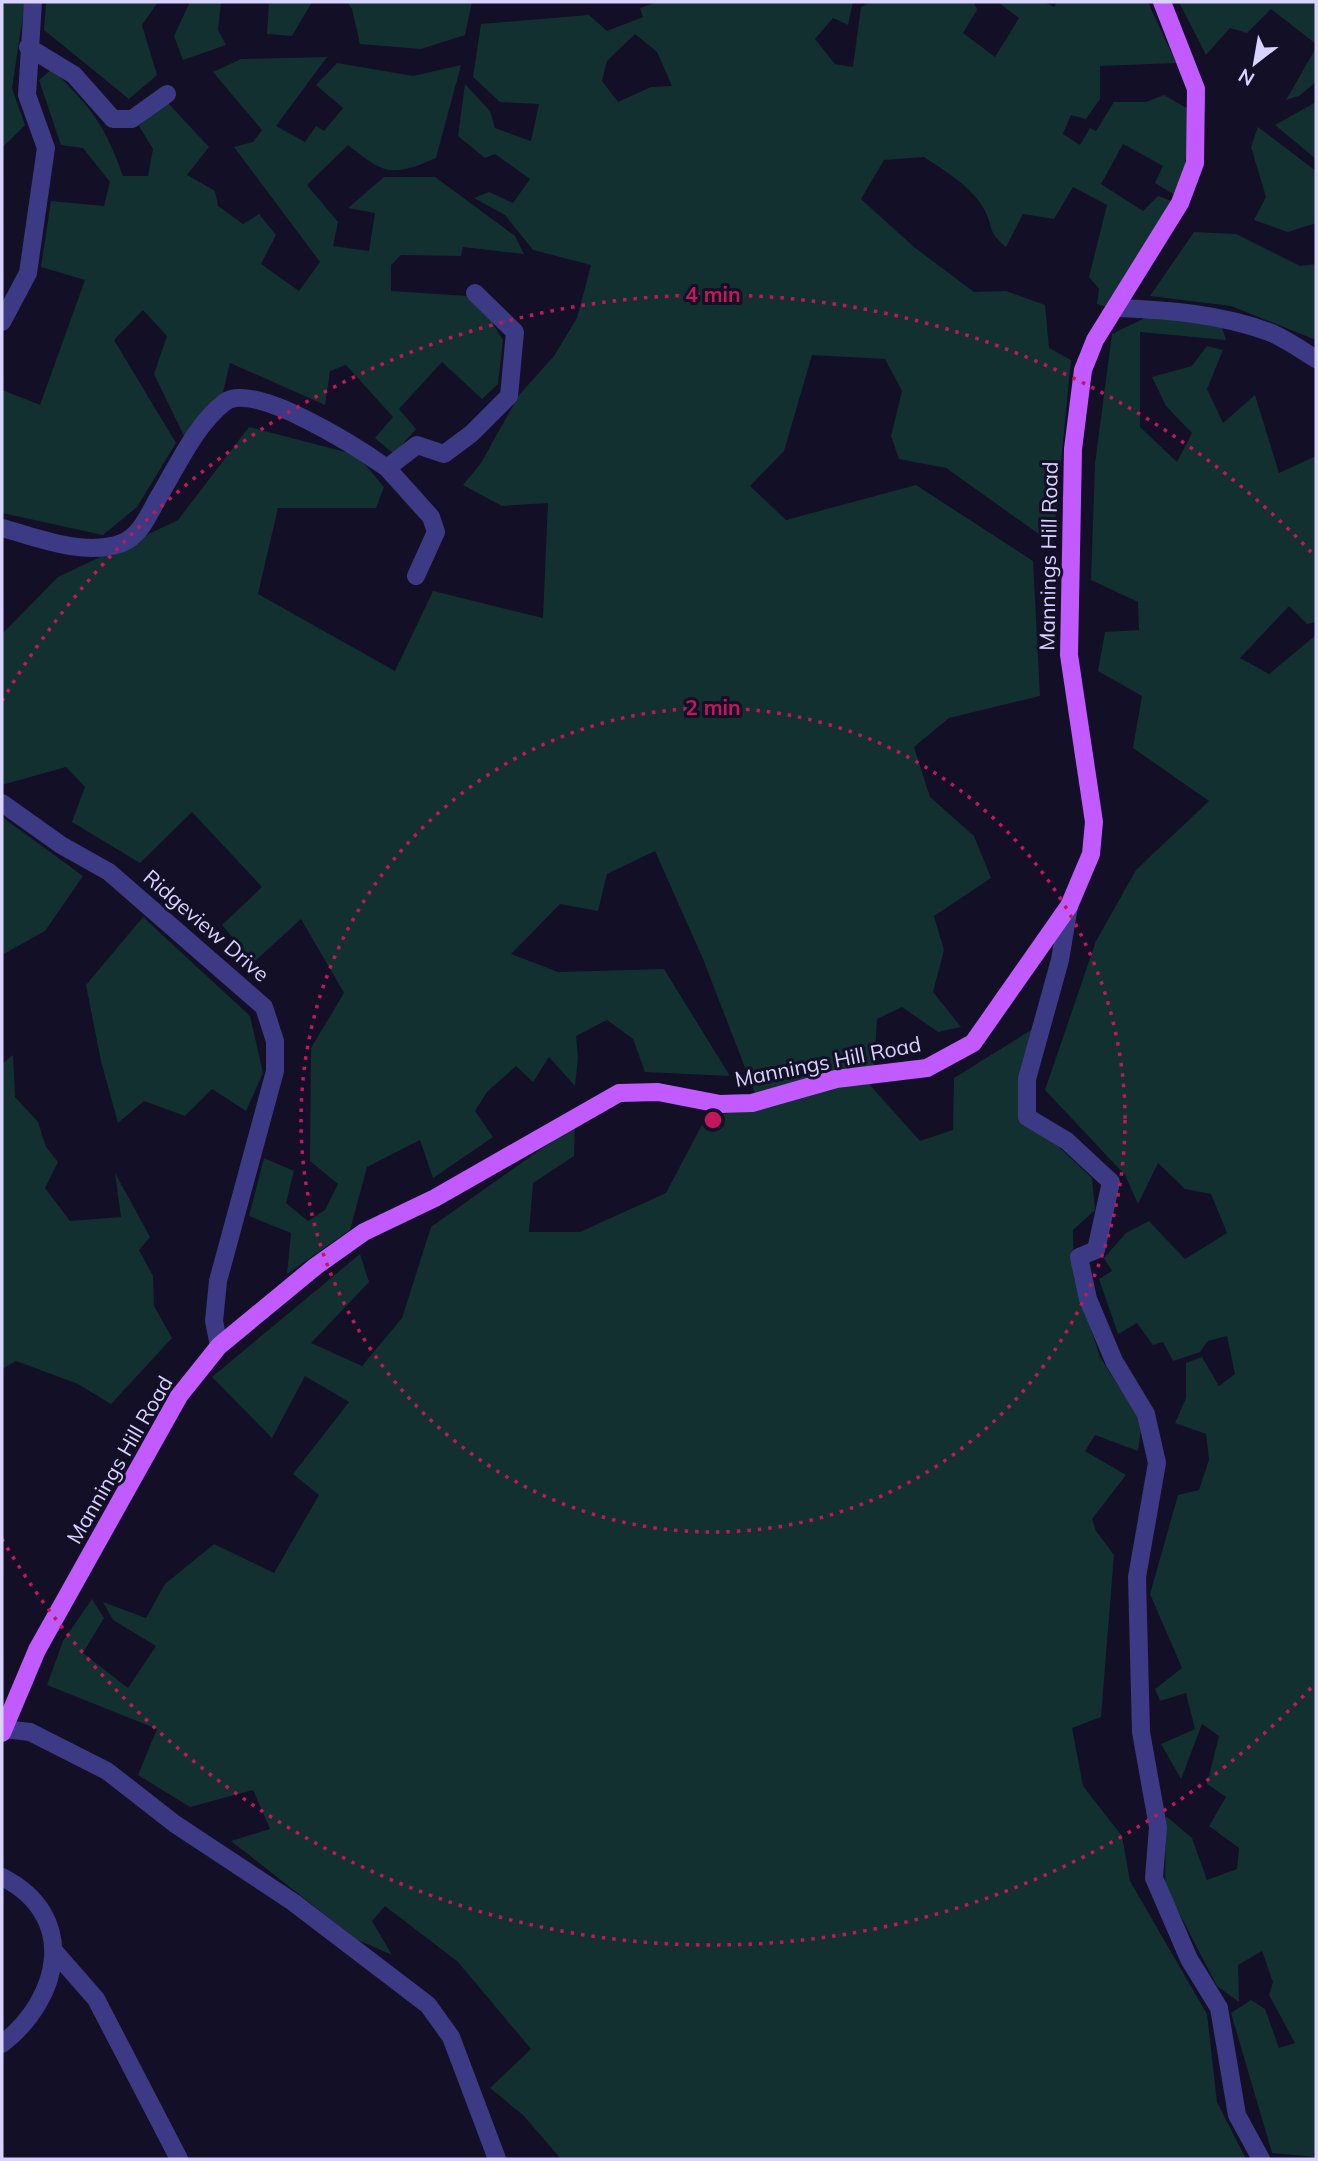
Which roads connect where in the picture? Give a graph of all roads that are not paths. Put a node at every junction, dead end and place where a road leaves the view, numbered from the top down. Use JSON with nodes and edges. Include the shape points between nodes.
{"nodes":[{"id":1,"x":33,"y":2,"type":"edge"},
{"id":2,"x":1162,"y":2,"type":"edge"},
{"id":3,"x":28,"y":47,"type":"junction"},
{"id":4,"x":167,"y":94,"type":"dead end"},
{"id":5,"x":475,"y":293,"type":"dead end"},
{"id":6,"x":1118,"y":307,"type":"junction"},
{"id":7,"x":2,"y":322,"type":"edge"},
{"id":8,"x":1316,"y":359,"type":"edge"},
{"id":9,"x":387,"y":468,"type":"junction"},
{"id":10,"x":2,"y":528,"type":"edge"},
{"id":11,"x":416,"y":576,"type":"dead end"},
{"id":12,"x":2,"y":803,"type":"edge"},
{"id":13,"x":1069,"y":906,"type":"junction"},
{"id":14,"x":219,"y":1346,"type":"junction"},
{"id":15,"x":4,"y":1731,"type":"edge"},
{"id":16,"x":2,"y":1877,"type":"edge"},
{"id":17,"x":54,"y":1951,"type":"junction"},
{"id":18,"x":2,"y":2044,"type":"edge"},
{"id":19,"x":178,"y":2159,"type":"edge"},
{"id":20,"x":498,"y":2159,"type":"edge"},
{"id":21,"x":1261,"y":2159,"type":"edge"}],
"edges":[{"from":1,"to":3,"type":"street"},
{"from":2,"to":6,"type":"main road","name":"Mannings Hill Road","via":[[1196,89],[1195,163],[1180,203]]},
{"from":3,"to":4,"type":"street","via":[[74,75],[113,119],[132,119]]},
{"from":3,"to":7,"type":"street","via":[[27,95],[46,148],[29,273]]},
{"from":5,"to":9,"type":"street","via":[[515,332],[509,396],[444,454],[417,445]]},
{"from":6,"to":8,"type":"street","via":[[1180,311],[1234,322],[1271,333]]},
{"from":6,"to":13,"type":"main road","name":"Mannings Hill Road","via":[[1095,340],[1083,370],[1073,449],[1069,655],[1094,822],[1091,854]]},
{"from":9,"to":10,"type":"street","via":[[338,437],[246,396],[227,400],[205,421],[140,529],[123,542],[94,548],[66,545]]},
{"from":9,"to":11,"type":"street","via":[[431,517],[436,532]]},
{"from":12,"to":14,"type":"street","name":"Ridgeview Drive","via":[[109,872],[264,1007],[275,1041],[275,1071],[218,1281],[214,1321]]},
{"from":13,"to":14,"type":"main road","name":"Mannings Hill Road","via":[[973,1043],[961,1052],[927,1068],[836,1079],[752,1103],[720,1104],[658,1092],[619,1093],[435,1198],[364,1232]]},
{"from":13,"to":21,"type":"street","via":[[1060,960],[1027,1079],[1027,1117],[1067,1141],[1111,1182],[1096,1250],[1079,1257],[1088,1299],[1114,1361],[1146,1414],[1157,1463],[1137,1577],[1140,1732],[1158,1827],[1154,1878],[1189,1959],[1219,2008],[1237,2115]]},
{"from":14,"to":15,"type":"main road","name":"Mannings Hill Road","via":[[179,1396],[37,1650]]},
{"from":15,"to":20,"type":"street","via":[[30,1732],[107,1771],[175,1824],[293,1902],[428,2005],[451,2037]]},
{"from":16,"to":17,"type":"street","via":[[38,1902]]},
{"from":17,"to":18,"type":"street","via":[[45,1997],[21,2029]]},
{"from":17,"to":19,"type":"street","via":[[96,1999]]}]}
